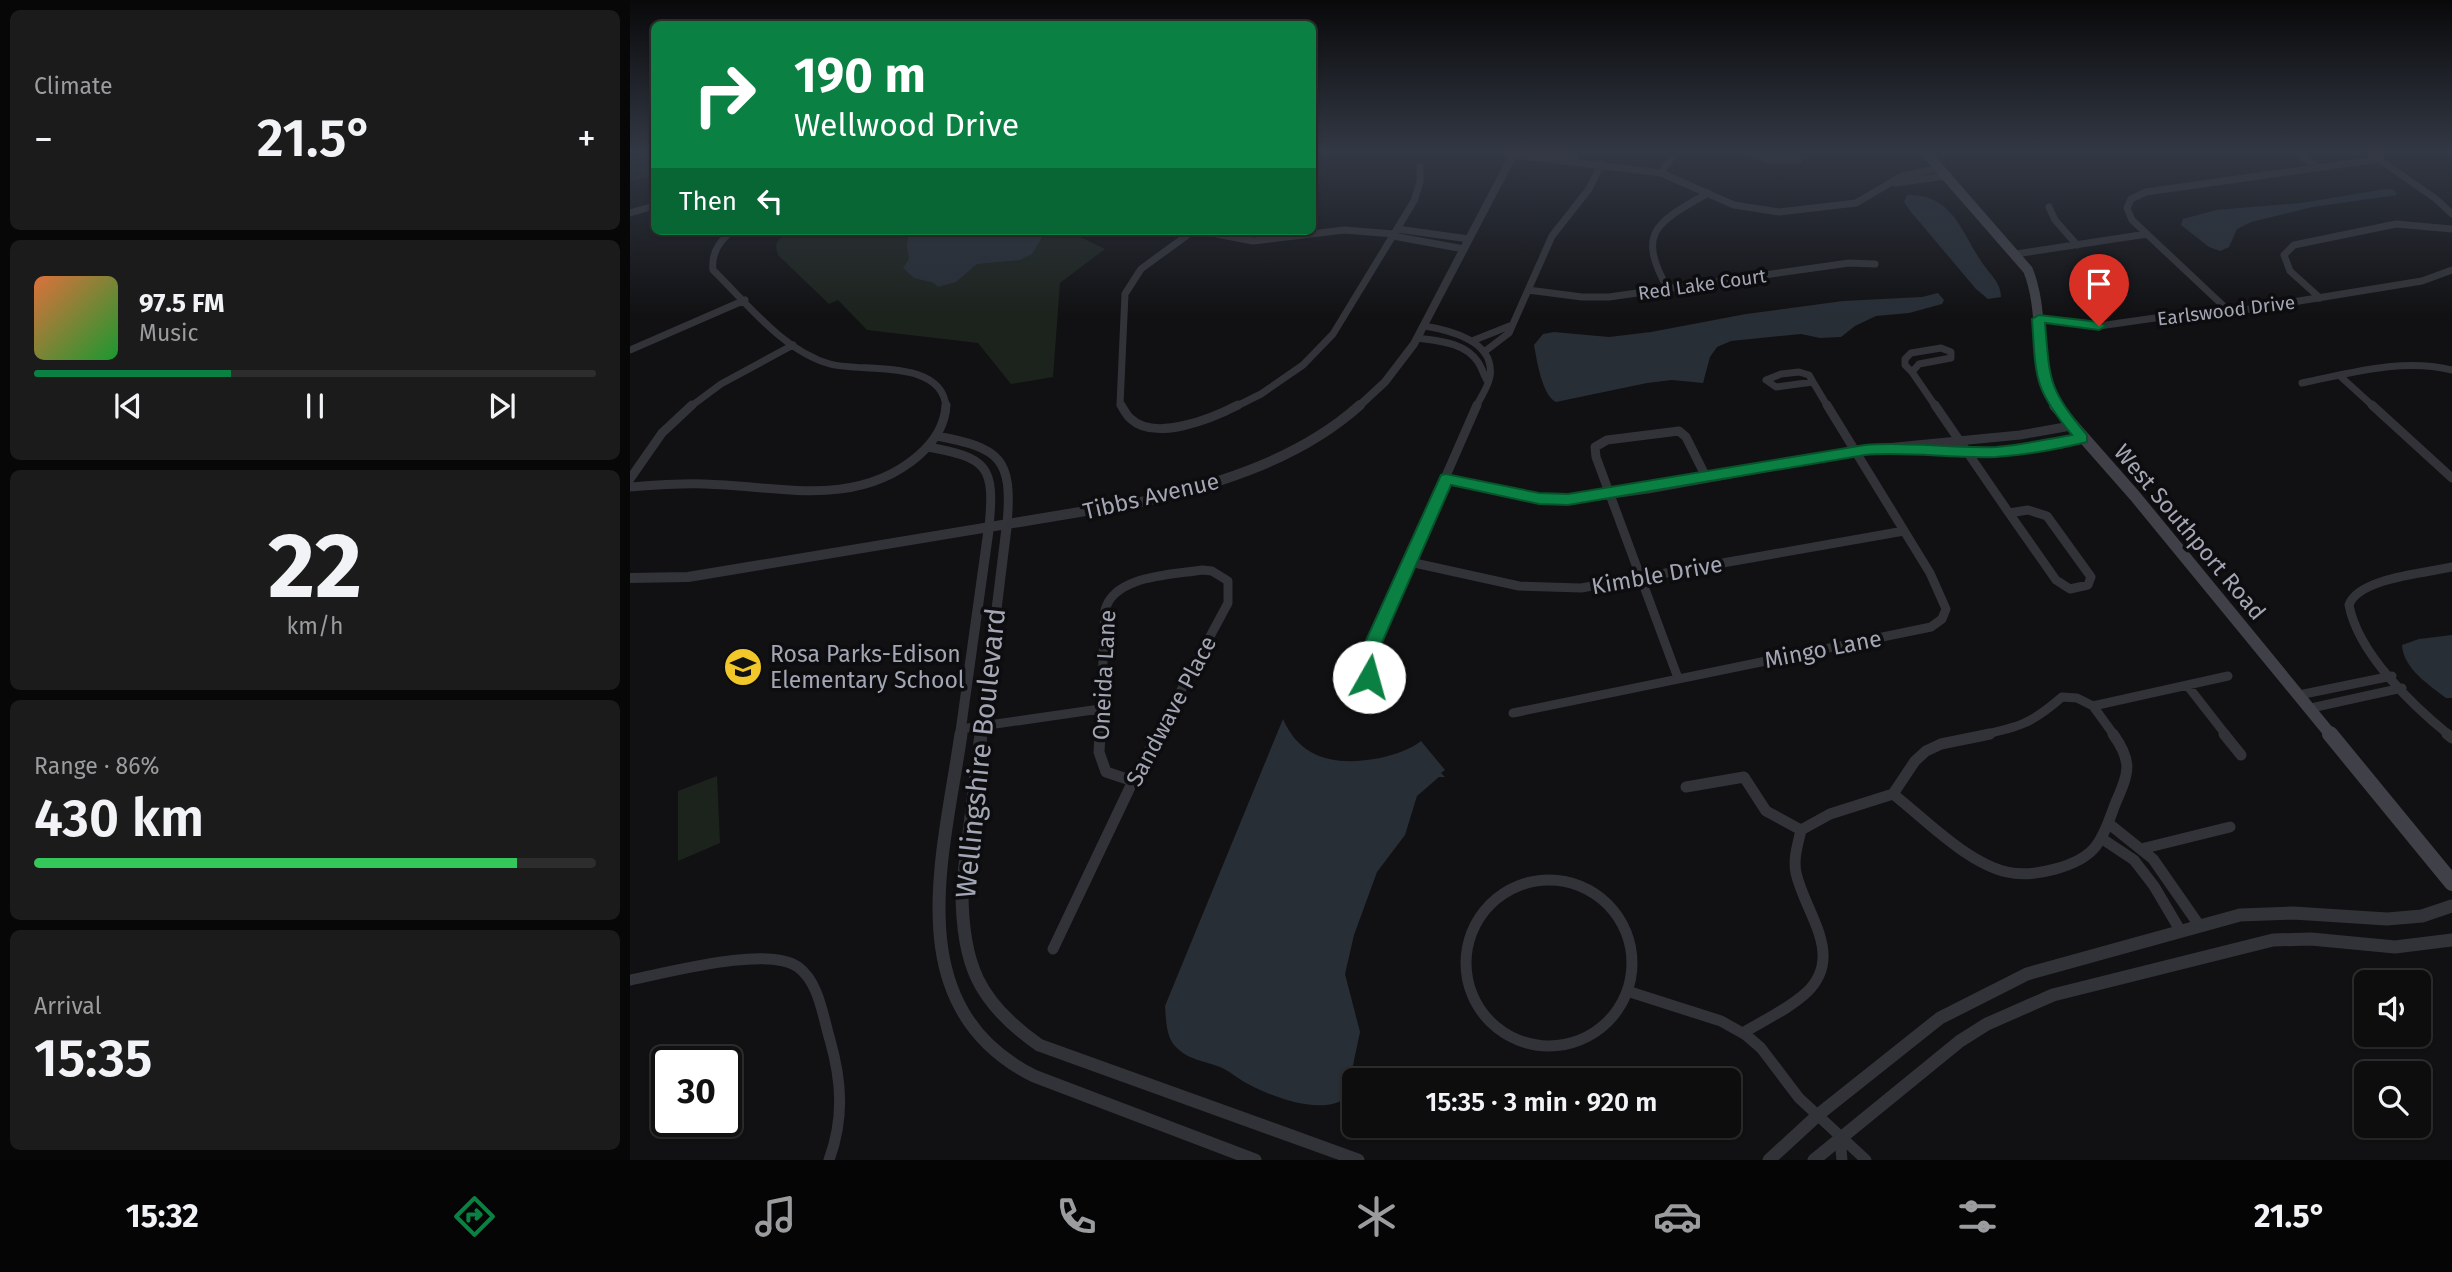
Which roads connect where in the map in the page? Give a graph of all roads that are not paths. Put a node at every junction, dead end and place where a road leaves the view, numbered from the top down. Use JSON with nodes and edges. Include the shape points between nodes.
{"nodes":[{"id":1,"x":650,"y":207,"type":"edge"},
{"id":2,"x":1410,"y":207,"type":"edge"},
{"id":3,"x":1485,"y":207,"type":"edge"},
{"id":4,"x":1575,"y":207,"type":"edge"},
{"id":5,"x":1685,"y":207,"type":"edge"},
{"id":6,"x":1743,"y":207,"type":"edge"},
{"id":7,"x":1831,"y":207,"type":"edge"},
{"id":8,"x":1974,"y":207,"type":"edge"},
{"id":9,"x":2049,"y":207,"type":"dead end"},
{"id":10,"x":2128,"y":207,"type":"edge"},
{"id":11,"x":630,"y":213,"type":"edge"},
{"id":12,"x":2452,"y":229,"type":"edge"},
{"id":13,"x":1316,"y":233,"type":"edge"},
{"id":14,"x":1395,"y":233,"type":"junction"},
{"id":15,"x":2147,"y":234,"type":"junction"},
{"id":16,"x":728,"y":235,"type":"edge"},
{"id":17,"x":1187,"y":235,"type":"edge"},
{"id":18,"x":1214,"y":235,"type":"edge"},
{"id":19,"x":1300,"y":235,"type":"edge"},
{"id":20,"x":1469,"y":239,"type":"junction"},
{"id":21,"x":2077,"y":245,"type":"junction"},
{"id":22,"x":1464,"y":249,"type":"junction"},
{"id":23,"x":2016,"y":254,"type":"junction"},
{"id":24,"x":1875,"y":264,"type":"dead end"},
{"id":25,"x":2452,"y":270,"type":"edge"},
{"id":26,"x":1668,"y":289,"type":"junction"},
{"id":27,"x":1528,"y":290,"type":"junction"},
{"id":28,"x":2320,"y":298,"type":"junction"},
{"id":29,"x":745,"y":300,"type":"junction"},
{"id":30,"x":2231,"y":313,"type":"junction"},
{"id":31,"x":2039,"y":319,"type":"junction"},
{"id":32,"x":1512,"y":325,"type":"junction"},
{"id":33,"x":1424,"y":327,"type":"junction"},
{"id":34,"x":1417,"y":338,"type":"junction"},
{"id":35,"x":1472,"y":341,"type":"junction"},
{"id":36,"x":793,"y":345,"type":"junction"},
{"id":37,"x":1482,"y":349,"type":"junction"},
{"id":38,"x":630,"y":350,"type":"edge"},
{"id":39,"x":1469,"y":352,"type":"junction"},
{"id":40,"x":2452,"y":370,"type":"edge"},
{"id":41,"x":1912,"y":372,"type":"junction"},
{"id":42,"x":2340,"y":376,"type":"junction"},
{"id":43,"x":1488,"y":382,"type":"junction"},
{"id":44,"x":1813,"y":382,"type":"junction"},
{"id":45,"x":2302,"y":383,"type":"dead end"},
{"id":46,"x":2071,"y":426,"type":"junction"},
{"id":47,"x":937,"y":436,"type":"junction"},
{"id":48,"x":2082,"y":438,"type":"junction"},
{"id":49,"x":1958,"y":440,"type":"junction"},
{"id":50,"x":928,"y":447,"type":"junction"},
{"id":51,"x":1896,"y":447,"type":"junction"},
{"id":52,"x":1855,"y":452,"type":"junction"},
{"id":53,"x":1967,"y":452,"type":"junction"},
{"id":54,"x":1706,"y":477,"type":"junction"},
{"id":55,"x":2452,"y":478,"type":"edge"},
{"id":56,"x":630,"y":479,"type":"edge"},
{"id":57,"x":1446,"y":479,"type":"junction"},
{"id":58,"x":630,"y":487,"type":"edge"},
{"id":59,"x":1609,"y":494,"type":"junction"},
{"id":60,"x":2010,"y":513,"type":"junction"},
{"id":61,"x":1007,"y":524,"type":"junction"},
{"id":62,"x":989,"y":527,"type":"junction"},
{"id":63,"x":1904,"y":531,"type":"junction"},
{"id":64,"x":1410,"y":562,"type":"junction"},
{"id":65,"x":2452,"y":567,"type":"edge"},
{"id":66,"x":630,"y":579,"type":"edge"},
{"id":67,"x":1642,"y":579,"type":"junction"},
{"id":68,"x":1113,"y":592,"type":"joint"},
{"id":69,"x":2228,"y":676,"type":"dead end"},
{"id":70,"x":2392,"y":676,"type":"junction"},
{"id":71,"x":1369,"y":677,"type":"dead end"},
{"id":72,"x":1678,"y":678,"type":"junction"},
{"id":73,"x":2187,"y":685,"type":"junction"},
{"id":74,"x":2403,"y":688,"type":"junction"},
{"id":75,"x":2299,"y":695,"type":"junction"},
{"id":76,"x":2092,"y":706,"type":"junction"},
{"id":77,"x":2311,"y":708,"type":"junction"},
{"id":78,"x":1100,"y":709,"type":"junction"},
{"id":79,"x":1513,"y":713,"type":"dead end"},
{"id":80,"x":981,"y":727,"type":"junction"},
{"id":81,"x":961,"y":729,"type":"junction"},
{"id":82,"x":2452,"y":738,"type":"edge"},
{"id":83,"x":2241,"y":755,"type":"dead end"},
{"id":84,"x":1133,"y":781,"type":"junction"},
{"id":85,"x":1686,"y":788,"type":"dead end"},
{"id":86,"x":1893,"y":794,"type":"junction"},
{"id":87,"x":2108,"y":823,"type":"junction"},
{"id":88,"x":2230,"y":827,"type":"dead end"},
{"id":89,"x":1801,"y":830,"type":"junction"},
{"id":90,"x":2101,"y":838,"type":"junction"},
{"id":91,"x":2141,"y":849,"type":"junction"},
{"id":92,"x":2452,"y":883,"type":"edge"},
{"id":93,"x":2452,"y":906,"type":"edge"},
{"id":94,"x":2199,"y":925,"type":"junction"},
{"id":95,"x":2180,"y":930,"type":"junction"},
{"id":96,"x":2452,"y":940,"type":"edge"},
{"id":97,"x":1053,"y":949,"type":"dead end"},
{"id":98,"x":630,"y":980,"type":"edge"},
{"id":99,"x":1627,"y":991,"type":"junction"},
{"id":100,"x":1743,"y":1033,"type":"junction"},
{"id":101,"x":1818,"y":1115,"type":"junction"},
{"id":102,"x":1840,"y":1139,"type":"junction"},
{"id":103,"x":829,"y":1160,"type":"edge"},
{"id":104,"x":1255,"y":1160,"type":"edge"},
{"id":105,"x":1358,"y":1160,"type":"edge"},
{"id":106,"x":1769,"y":1160,"type":"edge"},
{"id":107,"x":1814,"y":1160,"type":"edge"},
{"id":108,"x":1842,"y":1160,"type":"edge"},
{"id":109,"x":1866,"y":1160,"type":"edge"}],
"edges":[{"from":1,"to":11,"type":"street"},
{"from":2,"to":14,"type":"street"},
{"from":3,"to":20,"type":"street","name":"Tibbs Avenue"},
{"from":4,"to":27,"type":"street","via":[[1552,236]]},
{"from":5,"to":26,"type":"street","via":[[1668,218],[1652,239],[1653,258]]},
{"from":6,"to":7,"type":"street","via":[[1791,212]]},
{"from":8,"to":23,"type":"main road","name":"West Southport Road"},
{"from":9,"to":21,"type":"street"},
{"from":10,"to":15,"type":"street","via":[[2130,218]]},
{"from":12,"to":28,"type":"street","via":[[2396,224],[2290,248],[2284,255],[2287,268]]},
{"from":13,"to":14,"type":"street"},
{"from":14,"to":17,"type":"street","via":[[1333,334],[1294,373],[1253,399],[1195,423],[1164,429],[1138,424],[1125,415],[1120,404],[1125,294],[1144,265]]},
{"from":14,"to":20,"type":"street"},
{"from":14,"to":22,"type":"street"},
{"from":15,"to":21,"type":"street"},
{"from":15,"to":30,"type":"street"},
{"from":16,"to":29,"type":"street","via":[[711,261],[713,270]]},
{"from":18,"to":19,"type":"street","via":[[1253,241]]},
{"from":20,"to":22,"type":"street","name":"Tibbs Avenue"},
{"from":21,"to":23,"type":"street"},
{"from":22,"to":33,"type":"street","name":"Tibbs Avenue"},
{"from":23,"to":31,"type":"main road","name":"West Southport Road","via":[[2032,278]]},
{"from":24,"to":26,"type":"street","name":"Red Lake Court","via":[[1849,262]]},
{"from":25,"to":28,"type":"street","name":"Earlswood Drive","via":[[2422,281]]},
{"from":26,"to":27,"type":"street","name":"Red Lake Court","via":[[1600,298]]},
{"from":27,"to":32,"type":"street"},
{"from":28,"to":30,"type":"street","name":"Earlswood Drive"},
{"from":29,"to":36,"type":"street"},
{"from":29,"to":38,"type":"street"},
{"from":30,"to":31,"type":"street","name":"Earlswood Drive","via":[[2094,326]]},
{"from":31,"to":46,"type":"main road","name":"West Southport Road","via":[[2043,378],[2050,398]]},
{"from":32,"to":35,"type":"street"},
{"from":32,"to":37,"type":"street","via":[[1503,340]]},
{"from":33,"to":34,"type":"street","name":"Tibbs Avenue"},
{"from":33,"to":35,"type":"street"},
{"from":34,"to":39,"type":"street","via":[[1454,344]]},
{"from":34,"to":61,"type":"street","name":"Tibbs Avenue","via":[[1354,411],[1261,465],[1171,495]]},
{"from":35,"to":37,"type":"street"},
{"from":36,"to":47,"type":"street","via":[[828,364],[903,372],[930,381],[947,404]]},
{"from":36,"to":56,"type":"street","via":[[744,369],[684,410],[647,450]]},
{"from":37,"to":39,"type":"street"},
{"from":37,"to":43,"type":"street","via":[[1490,367]]},
{"from":39,"to":43,"type":"street"},
{"from":40,"to":42,"type":"street","via":[[2412,364]]},
{"from":41,"to":41,"type":"street","via":[[1919,364],[1949,359],[1951,353],[1940,348],[1909,354],[1905,363]]},
{"from":41,"to":49,"type":"street"},
{"from":42,"to":45,"type":"street"},
{"from":42,"to":55,"type":"street"},
{"from":43,"to":57,"type":"street"},
{"from":44,"to":44,"type":"street","via":[[1802,372],[1766,380],[1776,387]]},
{"from":44,"to":52,"type":"street","name":"Mingo Lane"},
{"from":46,"to":48,"type":"main road","name":"West Southport Road"},
{"from":46,"to":49,"type":"street","via":[[2014,437]]},
{"from":47,"to":50,"type":"street"},
{"from":47,"to":61,"type":"street","name":"Wellingshire Boulevard","via":[[976,445],[1003,464],[1011,487]]},
{"from":48,"to":53,"type":"street","via":[[2009,451]]},
{"from":48,"to":75,"type":"main road","name":"West Southport Road"},
{"from":49,"to":51,"type":"street"},
{"from":49,"to":53,"type":"street"},
{"from":50,"to":58,"type":"street","via":[[882,479],[829,494],[711,483]]},
{"from":50,"to":62,"type":"street","name":"Wellingshire Boulevard","via":[[964,455],[987,472],[993,493]]},
{"from":51,"to":52,"type":"street"},
{"from":51,"to":53,"type":"street"},
{"from":52,"to":54,"type":"street"},
{"from":52,"to":63,"type":"street","name":"Mingo Lane"},
{"from":53,"to":60,"type":"street"},
{"from":54,"to":59,"type":"street"},
{"from":54,"to":59,"type":"street","via":[[1679,432],[1608,440],[1595,447]]},
{"from":57,"to":59,"type":"street","via":[[1547,500]]},
{"from":57,"to":64,"type":"street"},
{"from":59,"to":67,"type":"street"},
{"from":60,"to":60,"type":"street","via":[[2059,583],[2073,589],[2088,585],[2091,577],[2047,516],[2032,509]]},
{"from":61,"to":62,"type":"street","name":"Tibbs Avenue"},
{"from":61,"to":80,"type":"street","name":"Wellingshire Boulevard"},
{"from":62,"to":66,"type":"street","name":"Tibbs Avenue","via":[[688,577]]},
{"from":62,"to":81,"type":"street","name":"Wellingshire Boulevard"},
{"from":63,"to":67,"type":"street","name":"Kimble Drive"},
{"from":63,"to":72,"type":"street","name":"Mingo Lane","via":[[1946,609],[1931,627]]},
{"from":64,"to":67,"type":"street","name":"Kimble Drive","via":[[1538,588],[1581,588]]},
{"from":64,"to":71,"type":"street","via":[[1371,647]]},
{"from":65,"to":70,"type":"street","via":[[2373,584],[2350,599],[2352,620],[2362,642]]},
{"from":67,"to":72,"type":"street"},
{"from":68,"to":78,"type":"street","name":"Oneida Lane","via":[[1105,610]]},
{"from":68,"to":84,"type":"street","name":"Sandwave Place","via":[[1133,582],[1202,570],[1222,576],[1230,587],[1228,603]]},
{"from":69,"to":73,"type":"street"},
{"from":70,"to":74,"type":"street"},
{"from":70,"to":75,"type":"street"},
{"from":72,"to":79,"type":"street","name":"Mingo Lane"},
{"from":73,"to":76,"type":"street"},
{"from":73,"to":83,"type":"street"},
{"from":74,"to":77,"type":"street"},
{"from":74,"to":82,"type":"street"},
{"from":75,"to":77,"type":"main road","name":"West Southport Road"},
{"from":76,"to":86,"type":"street","via":[[2062,697],[2035,720],[2016,728],[1941,744],[1914,761]]},
{"from":76,"to":87,"type":"street","via":[[2128,764],[2127,778]]},
{"from":77,"to":92,"type":"main road","name":"West Southport Road"},
{"from":78,"to":80,"type":"street"},
{"from":78,"to":84,"type":"street","name":"Oneida Lane","via":[[1101,764],[1106,772]]},
{"from":80,"to":81,"type":"street"},
{"from":80,"to":105,"type":"street","name":"Wellingshire Boulevard","via":[[962,915],[970,965],[981,989],[1012,1026],[1039,1045]]},
{"from":81,"to":104,"type":"street","name":"Wellingshire Boulevard","via":[[937,904],[940,955],[958,1007],[985,1042],[1024,1071]]},
{"from":84,"to":97,"type":"street","name":"Sandwave Place"},
{"from":85,"to":89,"type":"street","via":[[1744,777],[1760,807],[1775,820]]},
{"from":86,"to":89,"type":"street","via":[[1829,814]]},
{"from":86,"to":90,"type":"street","via":[[1983,862],[2007,872],[2028,873],[2074,862],[2093,850]]},
{"from":87,"to":90,"type":"street"},
{"from":87,"to":91,"type":"street"},
{"from":88,"to":91,"type":"street"},
{"from":89,"to":100,"type":"street","via":[[1796,873],[1823,937],[1824,965],[1807,992]]},
{"from":90,"to":95,"type":"street","via":[[2134,860]]},
{"from":91,"to":94,"type":"street"},
{"from":93,"to":94,"type":"street","via":[[2403,918],[2272,912]]},
{"from":94,"to":95,"type":"street"},
{"from":95,"to":101,"type":"street","via":[[2003,984],[1940,1018]]},
{"from":96,"to":102,"type":"street","via":[[2395,947],[2273,940],[2053,995],[1960,1041]]},
{"from":98,"to":103,"type":"street","via":[[749,958],[797,965],[812,983],[840,1075],[842,1117]]},
{"from":99,"to":99,"type":"street","via":[[1632,970],[1624,927],[1597,894],[1579,884],[1537,879],[1516,885],[1490,903],[1472,930],[1467,951],[1472,995],[1490,1022],[1522,1043],[1551,1048],[1580,1042],[1610,1021]]},
{"from":99,"to":100,"type":"street","via":[[1721,1021]]},
{"from":100,"to":101,"type":"street"},
{"from":101,"to":102,"type":"street"},
{"from":101,"to":106,"type":"street"},
{"from":102,"to":107,"type":"street"},
{"from":102,"to":108,"type":"street"},
{"from":102,"to":109,"type":"street"}]}
